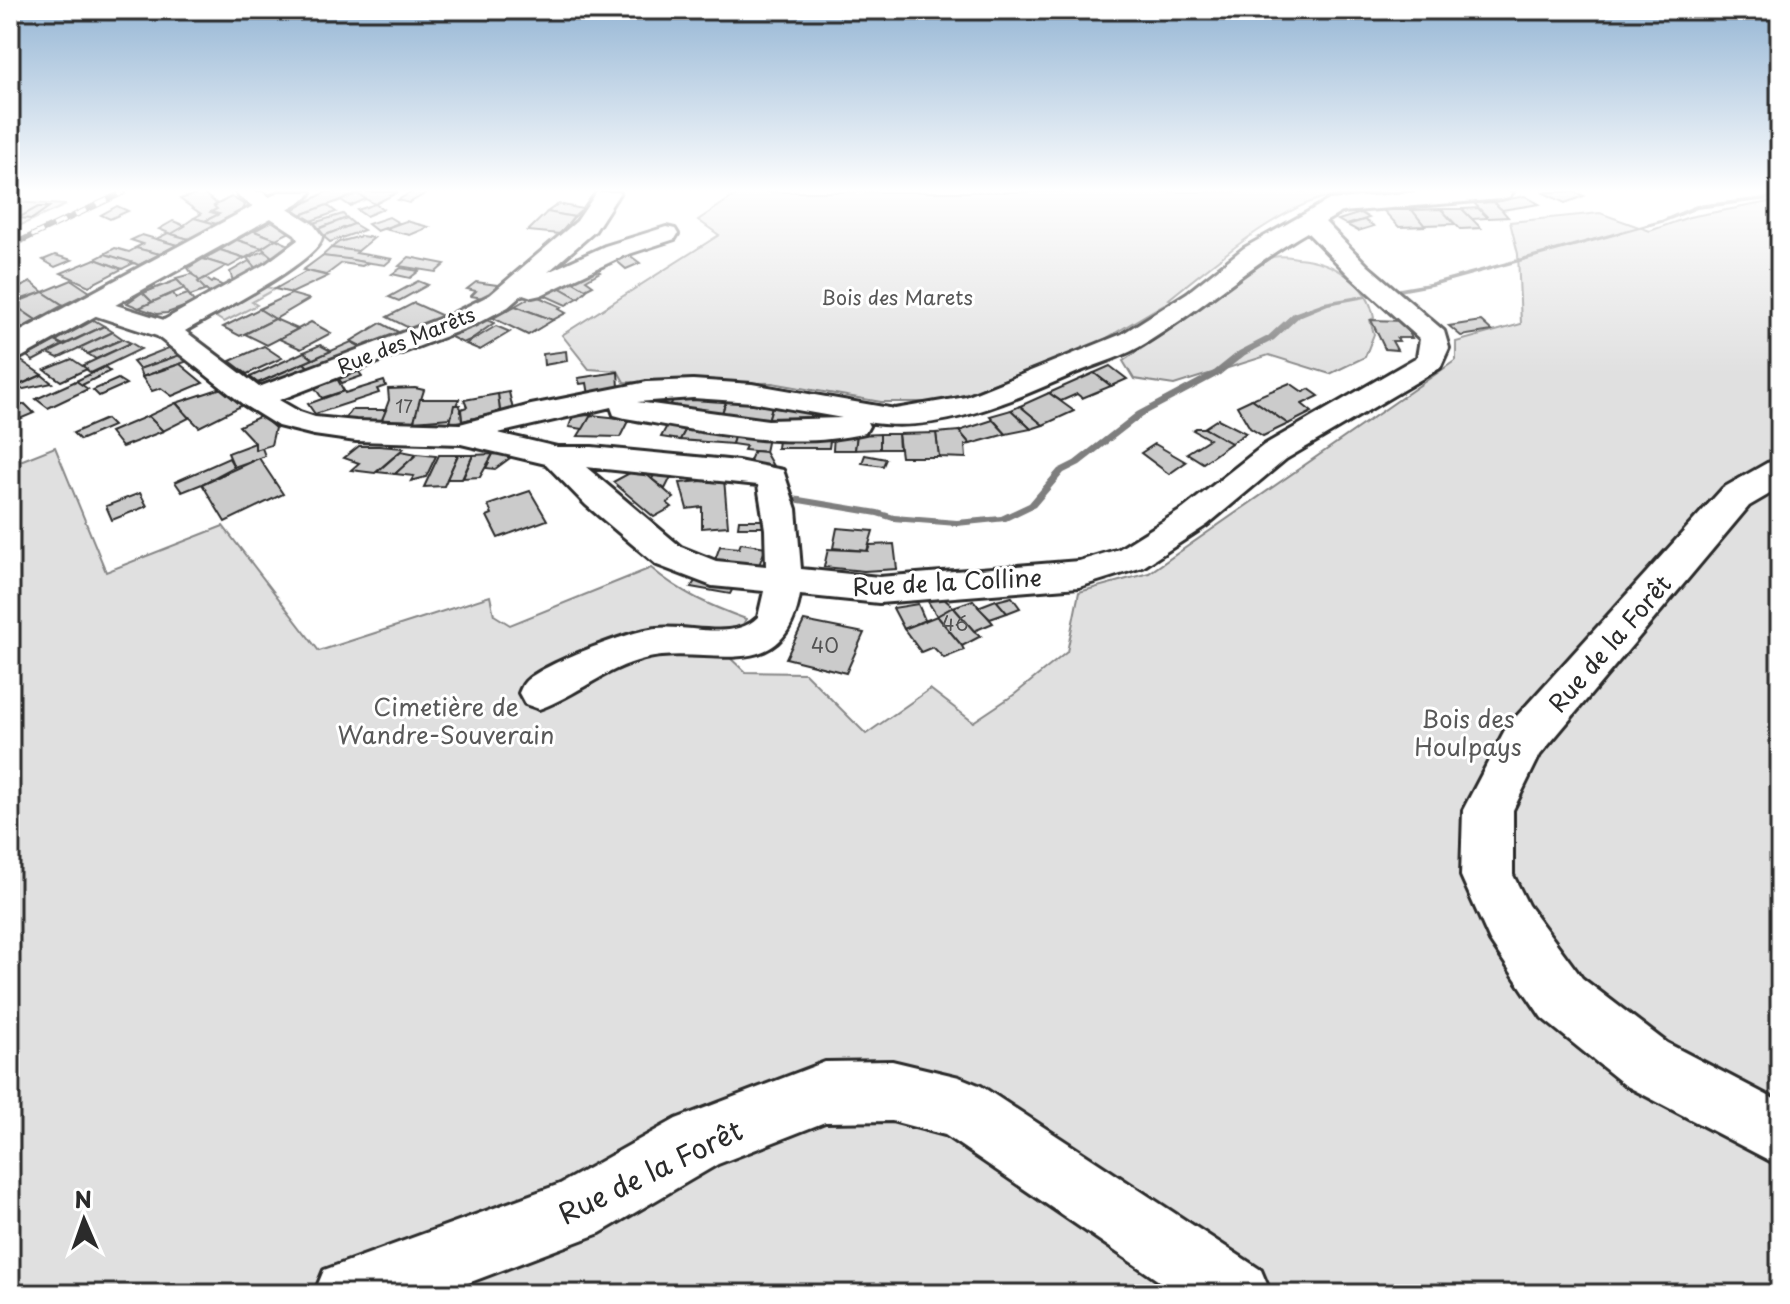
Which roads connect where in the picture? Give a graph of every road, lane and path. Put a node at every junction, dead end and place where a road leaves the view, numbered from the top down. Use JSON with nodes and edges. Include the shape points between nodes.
{"nodes":[{"id":1,"x":173,"y":253,"type":"edge"},
{"id":2,"x":297,"y":253,"type":"edge"},
{"id":3,"x":555,"y":253,"type":"edge"},
{"id":4,"x":610,"y":253,"type":"edge"},
{"id":5,"x":1255,"y":253,"type":"edge"},
{"id":6,"x":1341,"y":253,"type":"edge"},
{"id":7,"x":499,"y":301,"type":"junction"},
{"id":8,"x":90,"y":305,"type":"junction"},
{"id":9,"x":167,"y":330,"type":"junction"},
{"id":10,"x":10,"y":350,"type":"edge"},
{"id":11,"x":255,"y":399,"type":"junction"},
{"id":12,"x":461,"y":434,"type":"junction"},
{"id":13,"x":557,"y":457,"type":"junction"},
{"id":14,"x":1780,"y":472,"type":"edge"},
{"id":15,"x":782,"y":583,"type":"junction"},
{"id":16,"x":539,"y":693,"type":"dead end"},
{"id":17,"x":1780,"y":1135,"type":"edge"},
{"id":18,"x":348,"y":1294,"type":"edge"},
{"id":19,"x":1237,"y":1294,"type":"edge"}],
"edges":[{"from":1,"to":8,"type":"main road"},
{"from":2,"to":9,"type":"street"},
{"from":3,"to":7,"type":"street","name":"Rue des Marêts"},
{"from":4,"to":7,"type":"street"},
{"from":5,"to":12,"type":"street","via":[[1132,340],[973,405],[839,428],[758,428],[587,404]]},
{"from":6,"to":15,"type":"street","name":"Rue de la Colline","via":[[1434,337],[1430,362],[1275,452],[1195,517],[1131,558],[1079,574],[894,589]]},
{"from":7,"to":11,"type":"street","name":"Rue des Marêts"},
{"from":8,"to":9,"type":"street"},
{"from":8,"to":10,"type":"main road"},
{"from":9,"to":11,"type":"street"},
{"from":11,"to":12,"type":"street","via":[[289,419],[314,426]]},
{"from":12,"to":13,"type":"street"},
{"from":13,"to":15,"type":"street","name":"Rue de la Colline","via":[[669,556],[712,573]]},
{"from":13,"to":15,"type":"street","via":[[772,477],[784,544]]},
{"from":14,"to":17,"type":"main road","name":"Rue de la Forêt","via":[[1736,497],[1523,742],[1488,810],[1487,876],[1509,923],[1562,998],[1646,1064]]},
{"from":15,"to":16,"type":"street","via":[[775,622],[759,637],[737,644],[643,644]]},
{"from":18,"to":19,"type":"main road","name":"Rue de la Forêt","via":[[577,1210],[698,1141],[825,1092],[892,1091],[959,1108]]}]}
